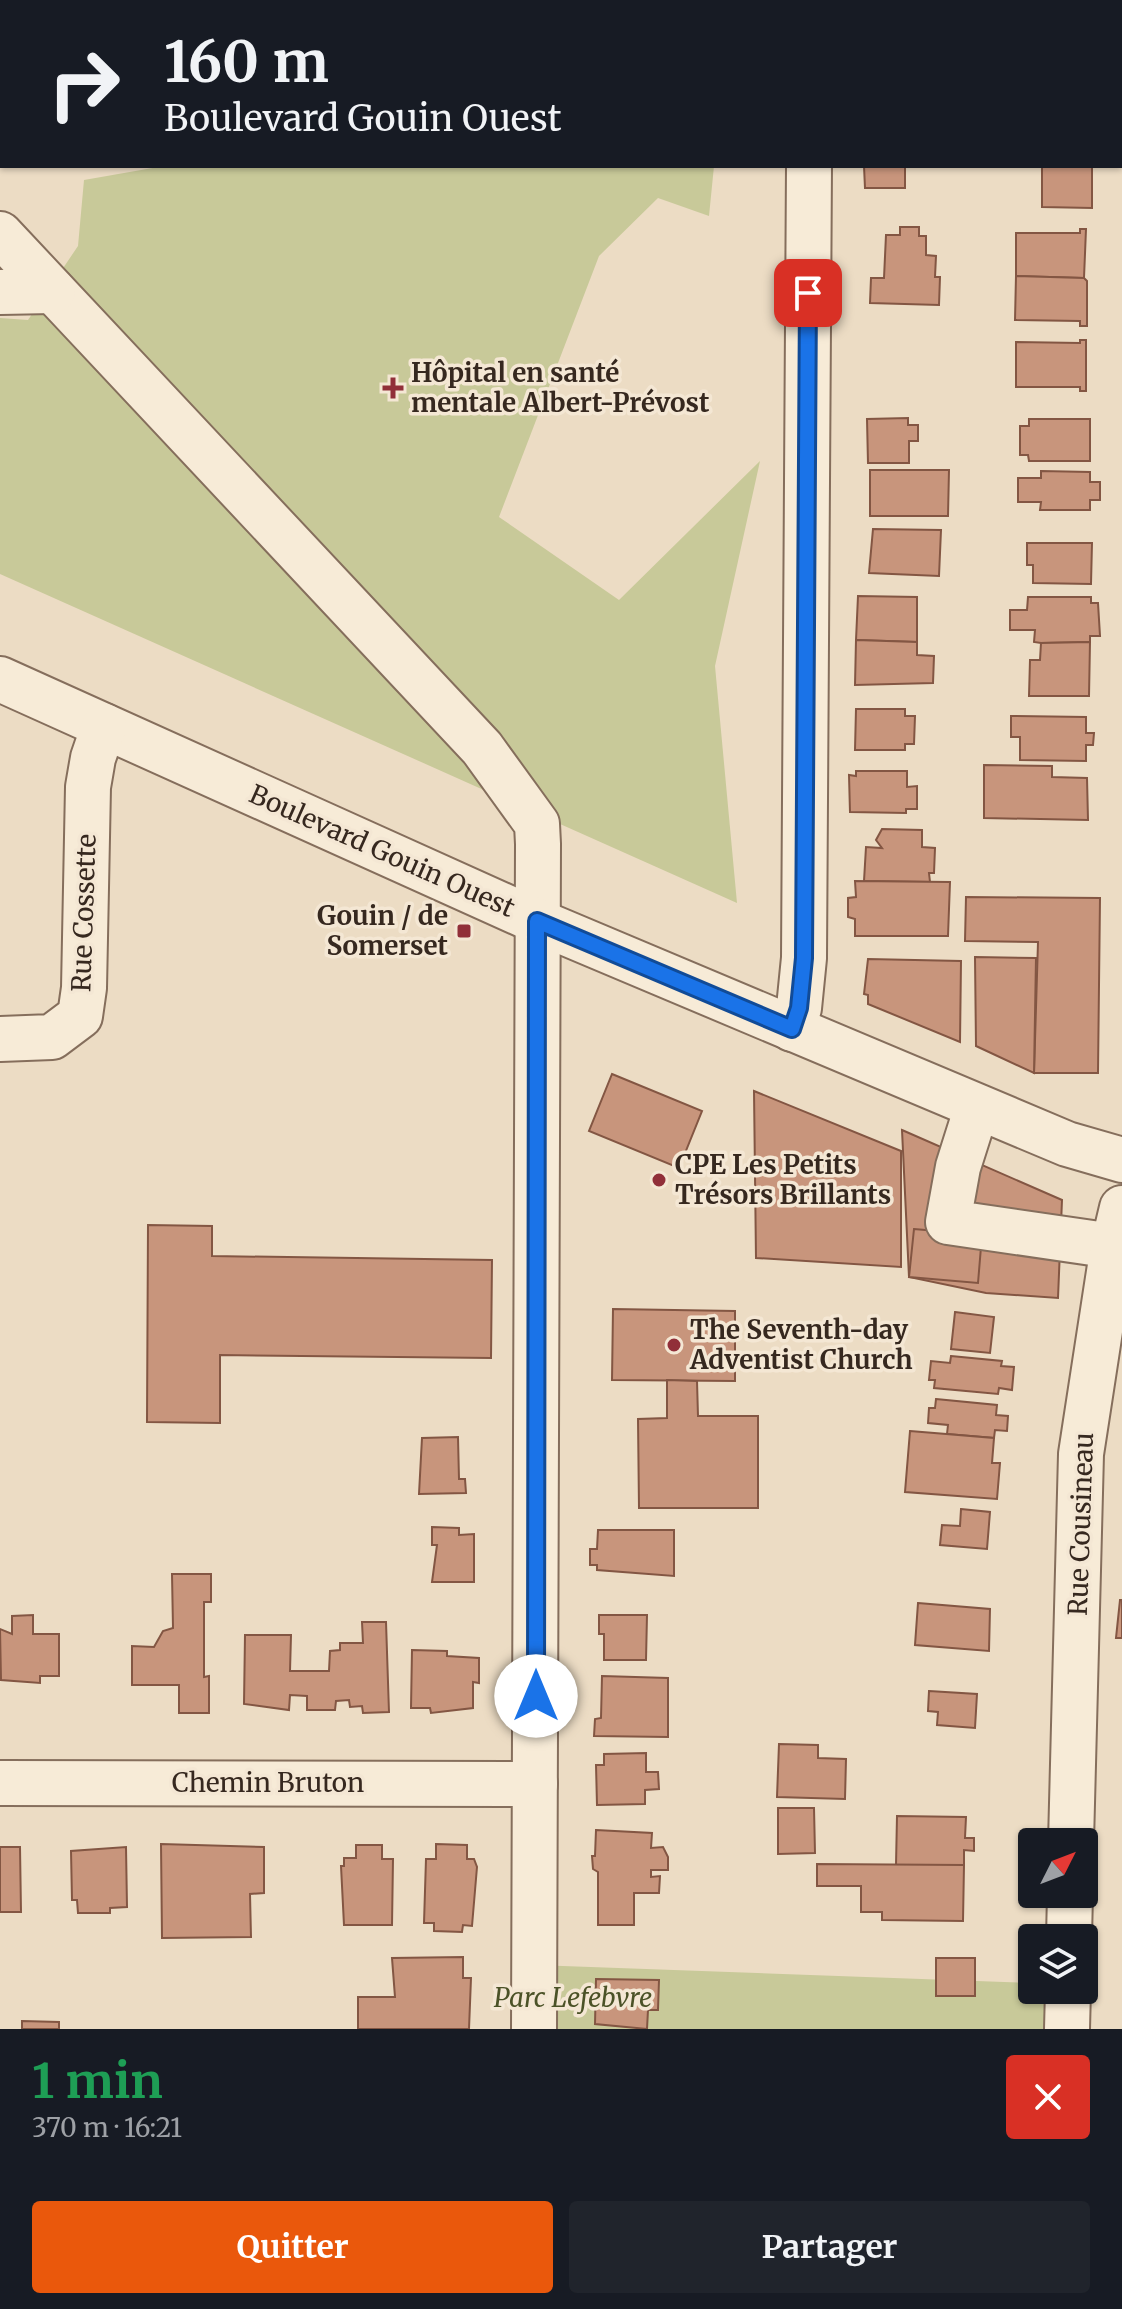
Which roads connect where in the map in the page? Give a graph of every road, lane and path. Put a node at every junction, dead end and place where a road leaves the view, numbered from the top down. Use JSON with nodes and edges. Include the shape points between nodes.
{"nodes":[{"id":1,"x":809,"y":168,"type":"edge"},
{"id":2,"x":0,"y":234,"type":"edge"},
{"id":3,"x":53,"y":291,"type":"junction"},
{"id":4,"x":0,"y":292,"type":"edge"},
{"id":5,"x":0,"y":679,"type":"edge"},
{"id":6,"x":104,"y":726,"type":"junction"},
{"id":7,"x":537,"y":921,"type":"junction"},
{"id":8,"x":792,"y":1029,"type":"junction"},
{"id":9,"x":0,"y":1039,"type":"edge"},
{"id":10,"x":977,"y":1107,"type":"junction"},
{"id":11,"x":1122,"y":1160,"type":"edge"},
{"id":12,"x":1117,"y":1227,"type":"edge"},
{"id":13,"x":0,"y":1783,"type":"edge"},
{"id":14,"x":535,"y":1784,"type":"junction"},
{"id":15,"x":1071,"y":1828,"type":"edge"},
{"id":16,"x":1068,"y":2004,"type":"edge"},
{"id":17,"x":534,"y":2029,"type":"edge"},
{"id":18,"x":1067,"y":2029,"type":"edge"}],
"edges":[{"from":1,"to":8,"type":"street","via":[[804,958]]},
{"from":2,"to":3,"type":"street"},
{"from":3,"to":4,"type":"street"},
{"from":3,"to":7,"type":"street","via":[[482,748],[537,824]]},
{"from":5,"to":6,"type":"street","name":"Boulevard Gouin Ouest"},
{"from":6,"to":7,"type":"street","name":"Boulevard Gouin Ouest"},
{"from":6,"to":9,"type":"street","name":"Rue Cossette","via":[[88,787],[80,1016],[52,1037]]},
{"from":7,"to":8,"type":"street","name":"Boulevard Gouin Ouest"},
{"from":7,"to":14,"type":"street"},
{"from":8,"to":10,"type":"street","name":"Boulevard Gouin Ouest"},
{"from":10,"to":11,"type":"street","name":"Boulevard Gouin Ouest"},
{"from":10,"to":12,"type":"street","via":[[948,1222]]},
{"from":12,"to":15,"type":"street","name":"Rue Cousineau","via":[[1081,1454]]},
{"from":13,"to":14,"type":"street","name":"Chemin Bruton"},
{"from":14,"to":17,"type":"street"},
{"from":16,"to":18,"type":"street"}]}
